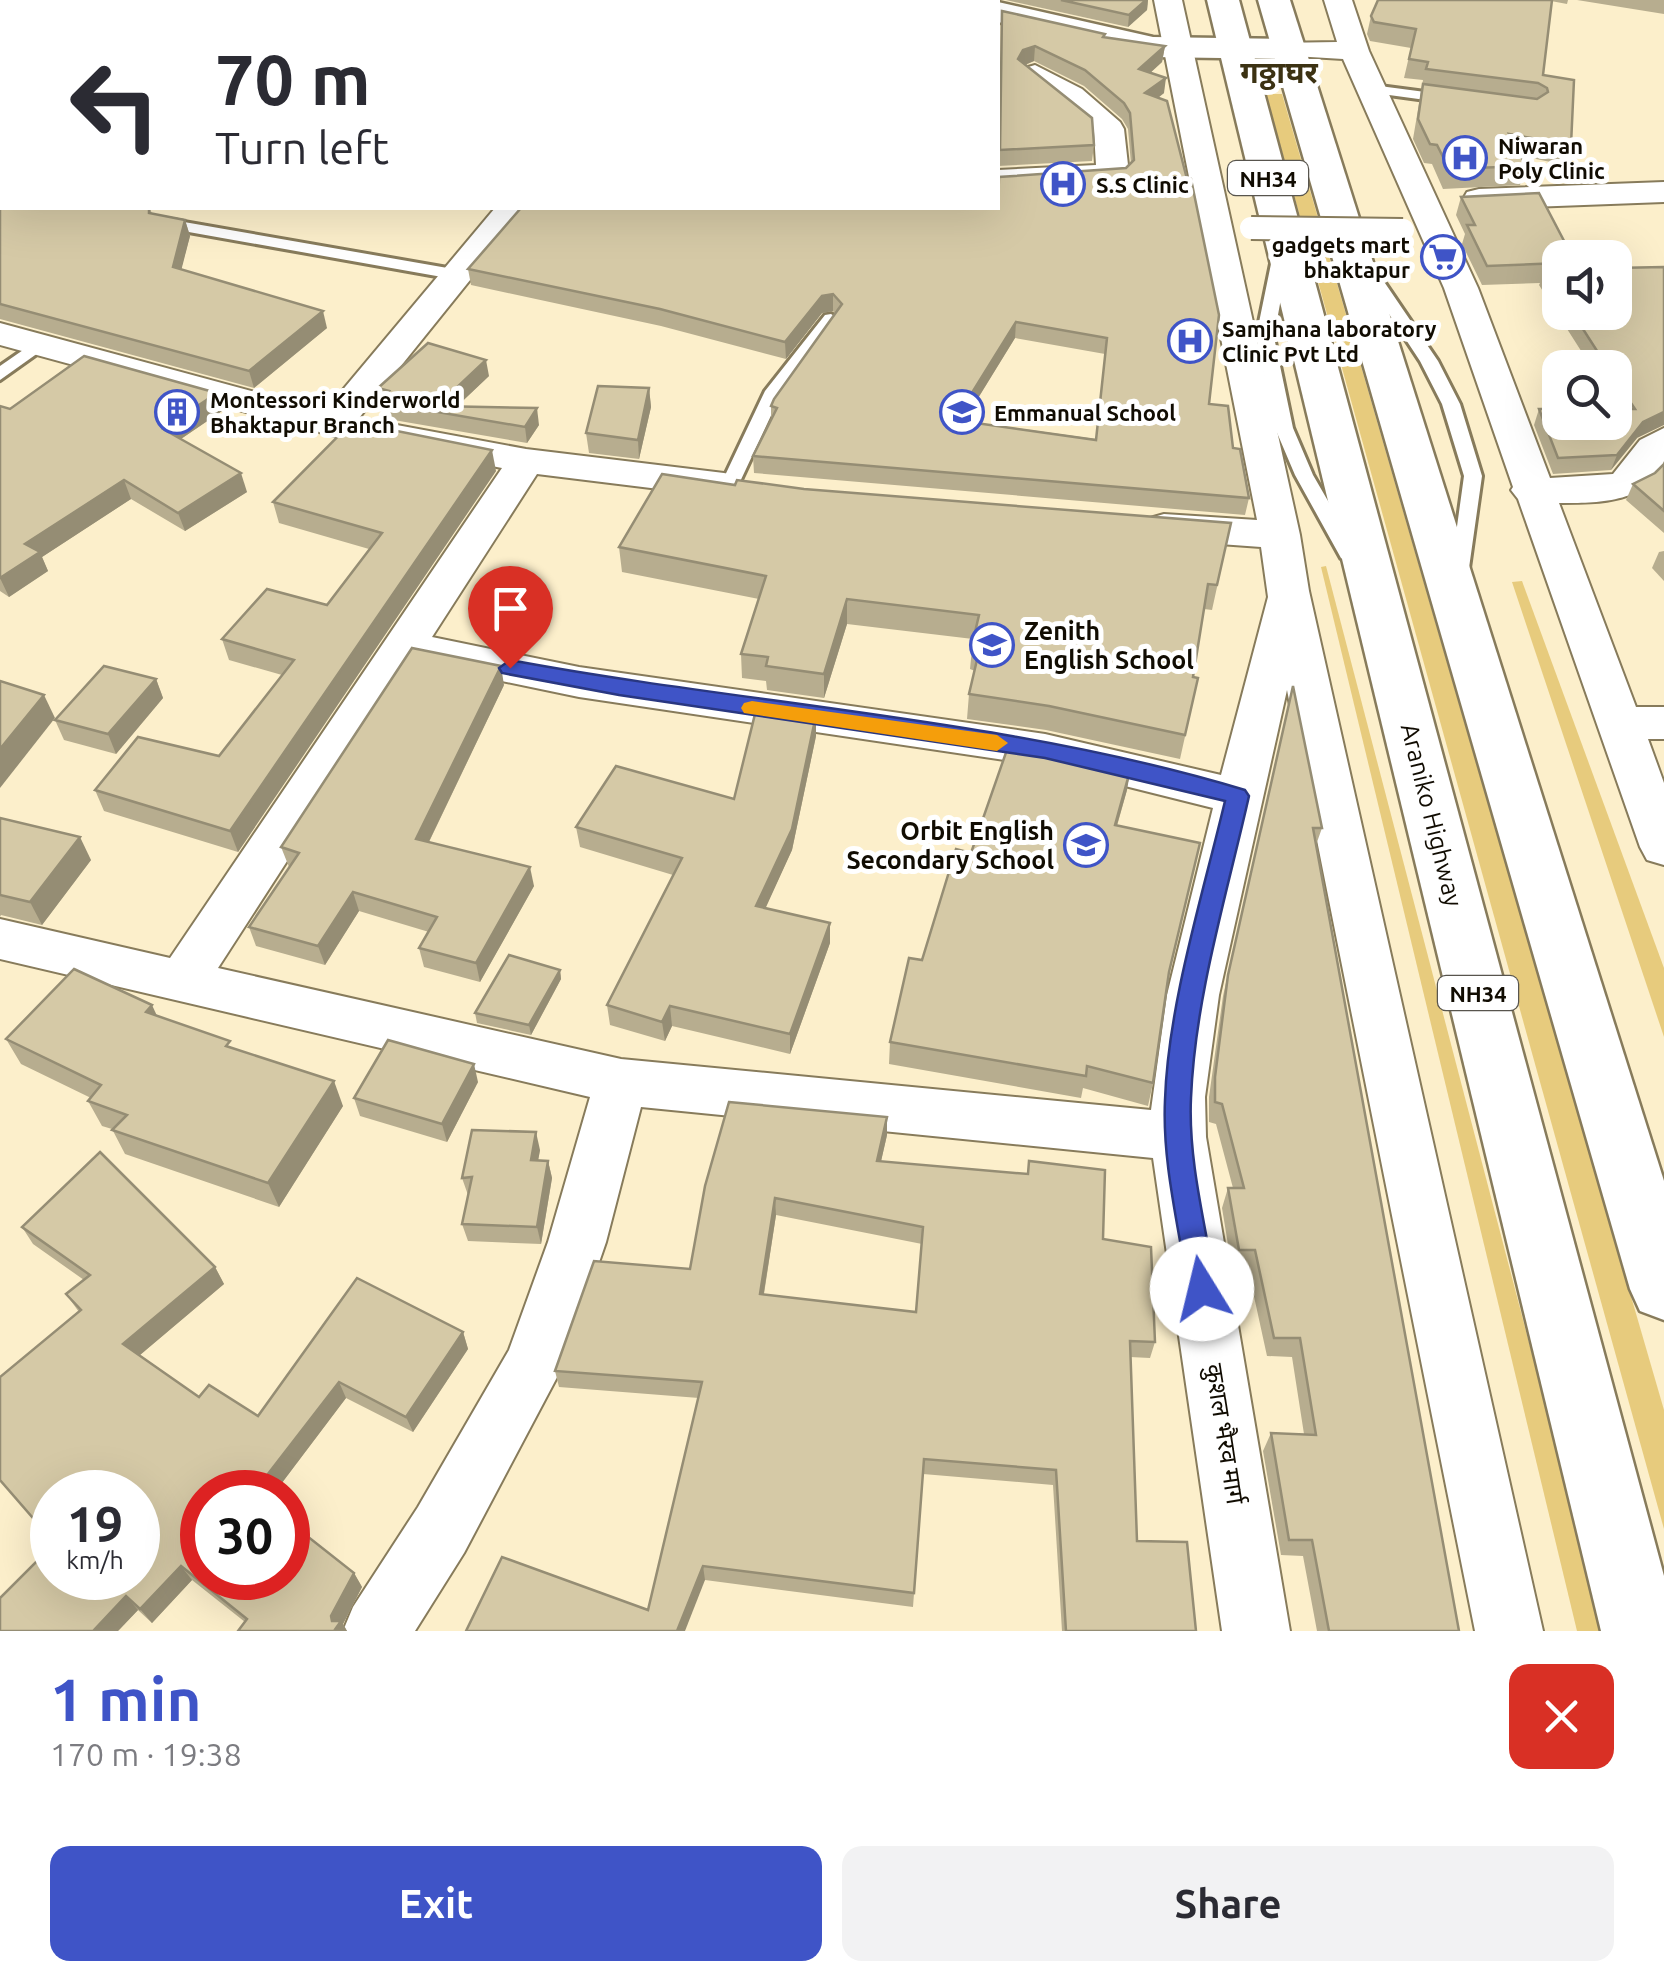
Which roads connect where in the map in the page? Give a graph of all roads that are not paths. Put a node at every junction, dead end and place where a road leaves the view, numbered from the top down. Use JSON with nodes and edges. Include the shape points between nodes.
{"nodes":[{"id":1,"x":1168,"y":0,"type":"edge"},
{"id":2,"x":1223,"y":0,"type":"edge"},
{"id":3,"x":1274,"y":0,"type":"edge"},
{"id":4,"x":1338,"y":0,"type":"edge"},
{"id":5,"x":1000,"y":12,"type":"edge"},
{"id":6,"x":1178,"y":48,"type":"junction"},
{"id":7,"x":1234,"y":48,"type":"junction"},
{"id":8,"x":1287,"y":49,"type":"junction"},
{"id":9,"x":1354,"y":51,"type":"junction"},
{"id":10,"x":1036,"y":74,"type":"edge"},
{"id":11,"x":1372,"y":89,"type":"junction"},
{"id":12,"x":1461,"y":101,"type":"edge"},
{"id":13,"x":1000,"y":180,"type":"edge"},
{"id":14,"x":1664,"y":192,"type":"edge"},
{"id":15,"x":510,"y":210,"type":"edge"},
{"id":16,"x":1412,"y":216,"type":"junction"},
{"id":17,"x":161,"y":223,"type":"edge"},
{"id":18,"x":1340,"y":227,"type":"junction"},
{"id":19,"x":1268,"y":232,"type":"junction"},
{"id":20,"x":459,"y":275,"type":"junction"},
{"id":21,"x":830,"y":319,"type":"edge"},
{"id":22,"x":0,"y":334,"type":"edge"},
{"id":23,"x":39,"y":344,"type":"junction"},
{"id":24,"x":0,"y":375,"type":"edge"},
{"id":25,"x":334,"y":425,"type":"junction"},
{"id":26,"x":1664,"y":440,"type":"edge"},
{"id":27,"x":526,"y":461,"type":"junction"},
{"id":28,"x":747,"y":488,"type":"joint"},
{"id":29,"x":1531,"y":490,"type":"junction"},
{"id":30,"x":1130,"y":525,"type":"edge"},
{"id":31,"x":1280,"y":535,"type":"junction"},
{"id":32,"x":1288,"y":591,"type":"junction"},
{"id":33,"x":1456,"y":608,"type":"junction"},
{"id":34,"x":405,"y":646,"type":"junction"},
{"id":35,"x":1617,"y":723,"type":"junction"},
{"id":36,"x":1664,"y":723,"type":"edge"},
{"id":37,"x":1237,"y":796,"type":"junction"},
{"id":38,"x":1664,"y":847,"type":"edge"},
{"id":39,"x":0,"y":939,"type":"edge"},
{"id":40,"x":184,"y":979,"type":"junction"},
{"id":41,"x":621,"y":1082,"type":"junction"},
{"id":42,"x":1178,"y":1137,"type":"junction"},
{"id":43,"x":1664,"y":1289,"type":"edge"},
{"id":44,"x":376,"y":1631,"type":"edge"},
{"id":45,"x":1256,"y":1631,"type":"edge"},
{"id":46,"x":1508,"y":1631,"type":"edge"},
{"id":47,"x":1640,"y":1631,"type":"edge"}],
"edges":[{"from":1,"to":6,"type":"street"},
{"from":2,"to":7,"type":"main road","name":"Araniko Highway","number":"NH34"},
{"from":3,"to":8,"type":"main road","number":"NH34"},
{"from":4,"to":9,"type":"street"},
{"from":5,"to":6,"type":"main road","via":[[1130,44]]},
{"from":6,"to":7,"type":"main road"},
{"from":6,"to":31,"type":"street"},
{"from":7,"to":8,"type":"main road"},
{"from":7,"to":19,"type":"main road","name":"Araniko Highway","number":"NH34"},
{"from":8,"to":9,"type":"street"},
{"from":8,"to":18,"type":"main road","number":"NH34"},
{"from":9,"to":11,"type":"street"},
{"from":10,"to":13,"type":"street","via":[[1109,129],[1114,174]]},
{"from":11,"to":12,"type":"lane"},
{"from":11,"to":16,"type":"street"},
{"from":14,"to":16,"type":"street"},
{"from":15,"to":20,"type":"street"},
{"from":16,"to":19,"type":"street","bridge":true},
{"from":16,"to":29,"type":"street","via":[[1461,288]]},
{"from":17,"to":20,"type":"lane"},
{"from":18,"to":33,"type":"main road","number":"NH34"},
{"from":18,"to":33,"type":"lane","via":[[1451,404],[1472,476]]},
{"from":19,"to":47,"type":"main road","name":"Araniko Highway","number":"NH34","via":[[1380,608]]},
{"from":20,"to":25,"type":"street"},
{"from":21,"to":28,"type":"lane","via":[[774,392]]},
{"from":22,"to":23,"type":"street"},
{"from":23,"to":24,"type":"lane"},
{"from":23,"to":25,"type":"street"},
{"from":25,"to":27,"type":"street"},
{"from":26,"to":29,"type":"street","via":[[1622,484]]},
{"from":27,"to":28,"type":"street"},
{"from":27,"to":34,"type":"street"},
{"from":29,"to":35,"type":"street"},
{"from":30,"to":31,"type":"street"},
{"from":31,"to":32,"type":"street"},
{"from":32,"to":37,"type":"street","name":"कुशल‌ भैरव मार्ग"},
{"from":32,"to":46,"type":"street"},
{"from":33,"to":43,"type":"main road","number":"NH34"},
{"from":34,"to":37,"type":"street","via":[[599,685],[1045,750]]},
{"from":34,"to":40,"type":"street"},
{"from":35,"to":36,"type":"street"},
{"from":35,"to":38,"type":"street"},
{"from":37,"to":42,"type":"street","name":"कुशल‌ भैरव मार्ग","via":[[1193,995]]},
{"from":39,"to":40,"type":"street"},
{"from":40,"to":41,"type":"street"},
{"from":41,"to":42,"type":"street"},
{"from":41,"to":44,"type":"street","via":[[577,1242],[534,1364]]},
{"from":42,"to":45,"type":"street","name":"कुशल‌ भैरव मार्ग"}]}
